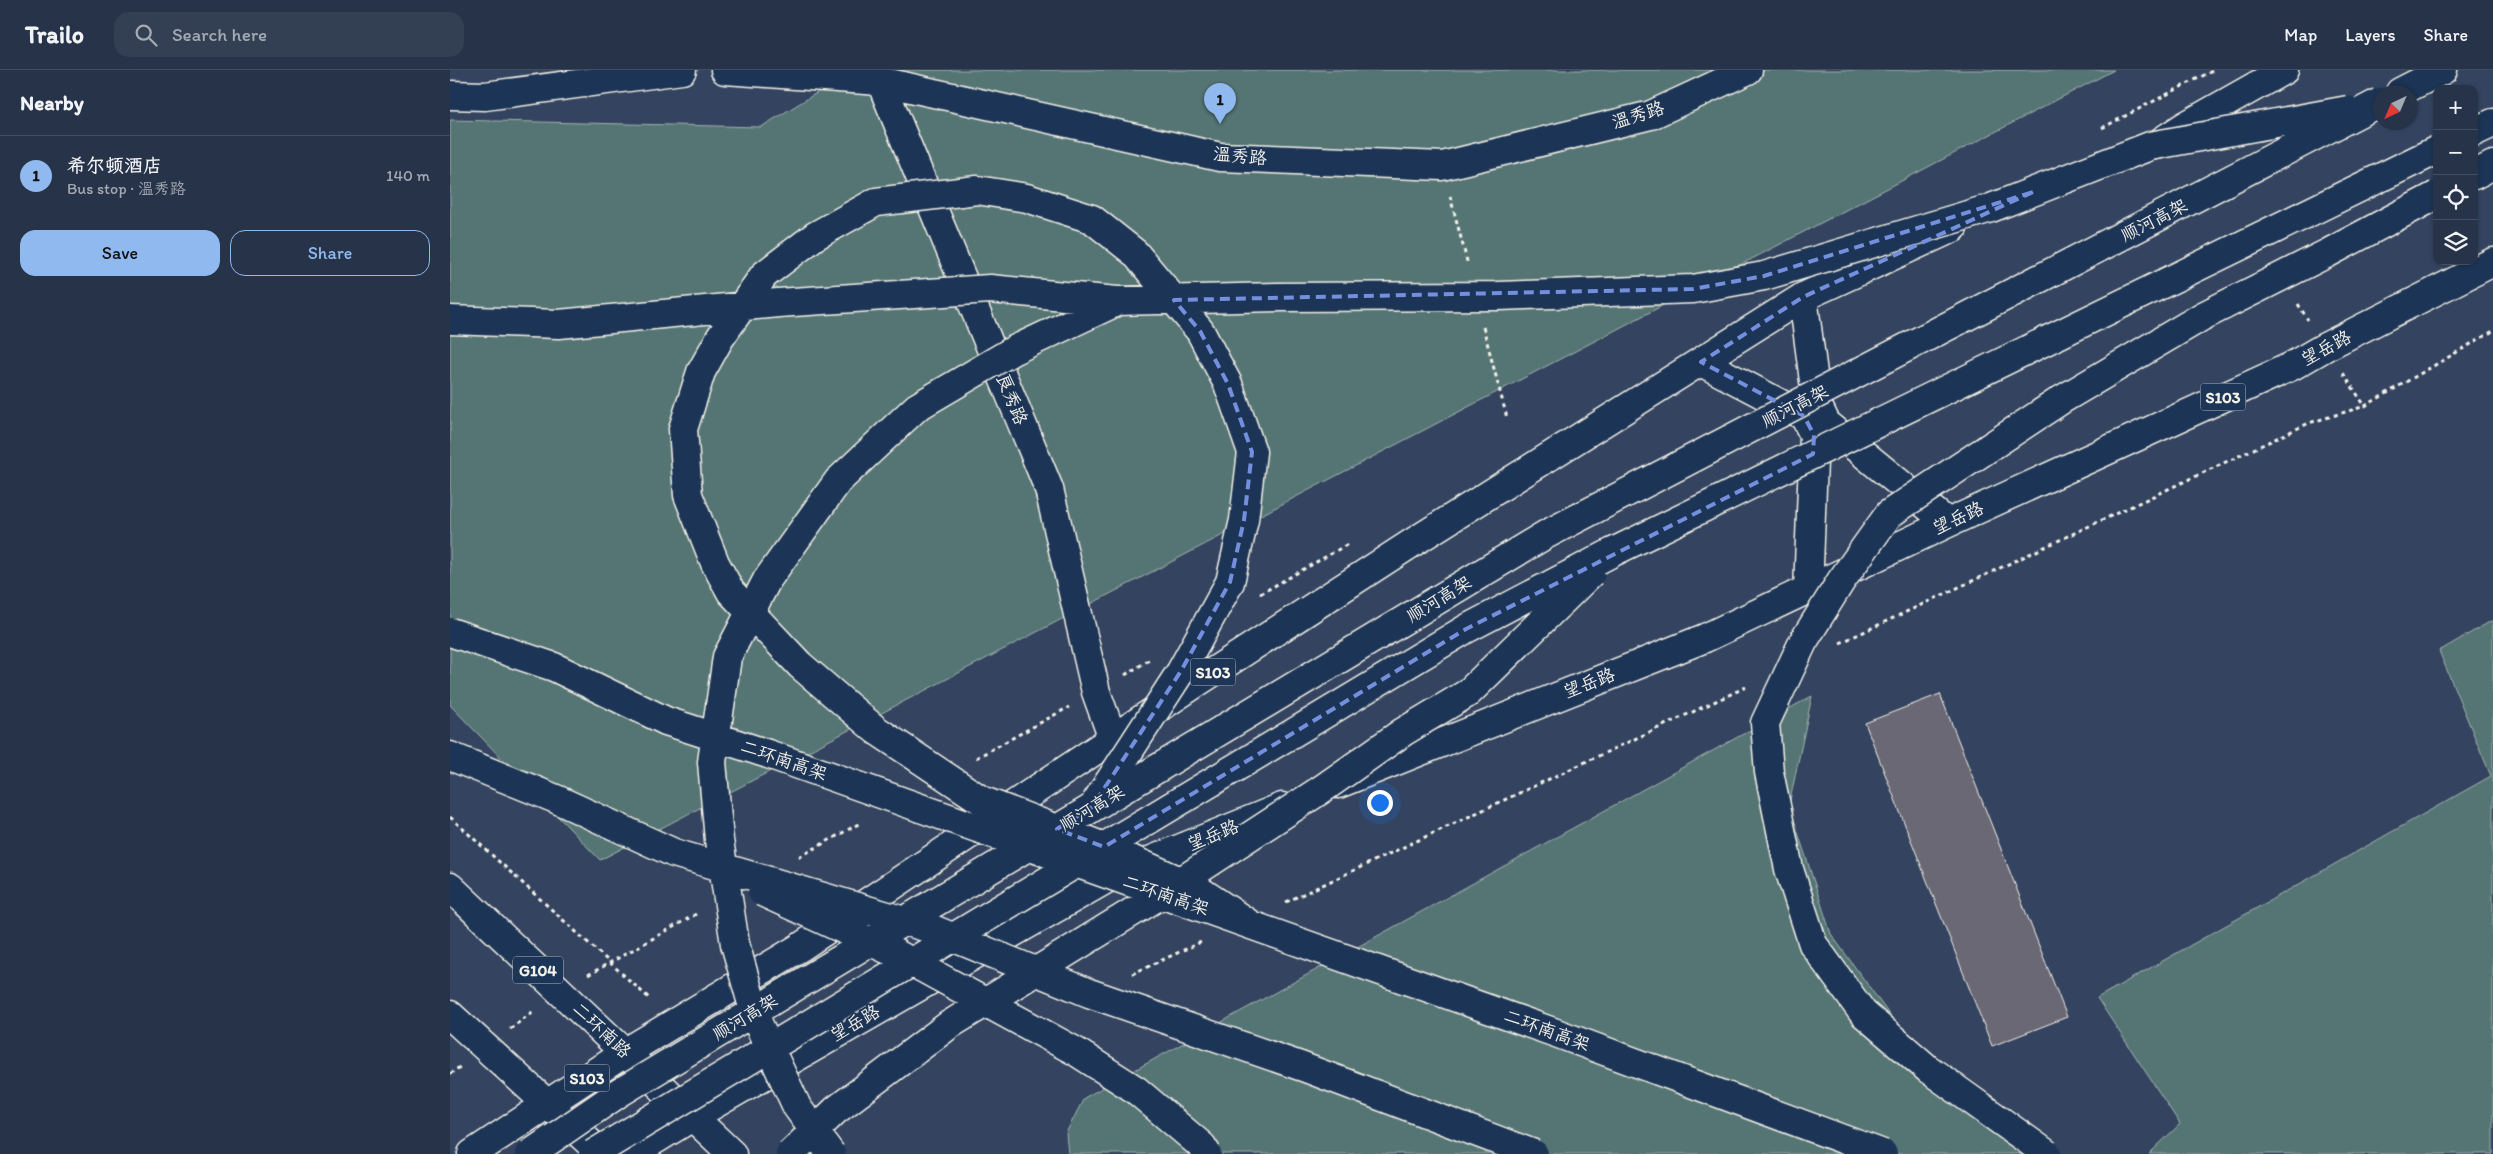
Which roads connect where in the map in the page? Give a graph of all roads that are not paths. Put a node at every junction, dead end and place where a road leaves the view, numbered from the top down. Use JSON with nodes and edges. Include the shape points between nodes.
{"nodes":[{"id":1,"x":682,"y":70,"type":"edge"},
{"id":2,"x":725,"y":70,"type":"edge"},
{"id":3,"x":1748,"y":70,"type":"edge"},
{"id":4,"x":2284,"y":70,"type":"edge"},
{"id":5,"x":2443,"y":70,"type":"edge"},
{"id":6,"x":878,"y":75,"type":"edge"},
{"id":7,"x":2414,"y":85,"type":"edge"},
{"id":8,"x":450,"y":95,"type":"edge"},
{"id":9,"x":2373,"y":103,"type":"edge"},
{"id":10,"x":2373,"y":107,"type":"edge"},
{"id":11,"x":2493,"y":123,"type":"edge"},
{"id":12,"x":2478,"y":130,"type":"edge"},
{"id":13,"x":2433,"y":152,"type":"edge"},
{"id":14,"x":2493,"y":165,"type":"edge"},
{"id":15,"x":2478,"y":173,"type":"edge"},
{"id":16,"x":2433,"y":197,"type":"edge"},
{"id":17,"x":2493,"y":262,"type":"edge"},
{"id":18,"x":1803,"y":297,"type":"junction"},
{"id":19,"x":1118,"y":301,"type":"junction"},
{"id":20,"x":450,"y":320,"type":"edge"},
{"id":21,"x":1701,"y":362,"type":"junction"},
{"id":22,"x":1948,"y":522,"type":"junction"},
{"id":23,"x":1613,"y":552,"type":"junction"},
{"id":24,"x":1808,"y":591,"type":"junction"},
{"id":25,"x":450,"y":632,"type":"edge"},
{"id":26,"x":1113,"y":739,"type":"junction"},
{"id":27,"x":450,"y":756,"type":"edge"},
{"id":28,"x":1092,"y":807,"type":"junction"},
{"id":29,"x":674,"y":853,"type":"junction"},
{"id":30,"x":450,"y":887,"type":"edge"},
{"id":31,"x":1251,"y":925,"type":"junction"},
{"id":32,"x":450,"y":1015,"type":"edge"},
{"id":33,"x":626,"y":1052,"type":"junction"},
{"id":34,"x":547,"y":1104,"type":"junction"},
{"id":35,"x":692,"y":1116,"type":"junction"},
{"id":36,"x":472,"y":1154,"type":"edge"},
{"id":37,"x":530,"y":1154,"type":"edge"},
{"id":38,"x":593,"y":1154,"type":"edge"},
{"id":39,"x":602,"y":1154,"type":"edge"},
{"id":40,"x":632,"y":1154,"type":"edge"},
{"id":41,"x":732,"y":1154,"type":"edge"},
{"id":42,"x":790,"y":1154,"type":"edge"},
{"id":43,"x":831,"y":1154,"type":"edge"},
{"id":44,"x":1207,"y":1154,"type":"edge"},
{"id":45,"x":1534,"y":1154,"type":"edge"},
{"id":46,"x":1883,"y":1154,"type":"edge"},
{"id":47,"x":2047,"y":1154,"type":"edge"}],
"edges":[{"from":1,"to":8,"type":"main road","via":[[485,96]]},
{"from":2,"to":6,"type":"main road","name":"温秀路"},
{"from":3,"to":6,"type":"main road","name":"温秀路","via":[[1651,115],[1442,166],[1220,157]]},
{"from":4,"to":18,"type":"main road","number":"S103","via":[[2152,148],[2106,158]]},
{"from":5,"to":7,"type":"main road","name":"顺河高架"},
{"from":6,"to":26,"type":"main road","name":"良秀路","via":[[1049,489],[1096,692]]},
{"from":9,"to":19,"type":"main road","bridge":true,"via":[[2150,146],[1991,208],[1764,276],[1693,289],[1498,296]]},
{"from":10,"to":28,"type":"main road","name":"顺河高架","bridge":true,"via":[[1545,535]]},
{"from":11,"to":12,"type":"main road"},
{"from":13,"to":23,"type":"main road","bridge":true},
{"from":14,"to":15,"type":"main road"},
{"from":16,"to":47,"type":"main road","bridge":true,"via":[[2328,254],[2202,316],[2060,400],[1889,514],[1802,642],[1766,723],[1769,772],[1789,869],[1813,944],[1863,1013],[1928,1069]]},
{"from":17,"to":22,"type":"main road","name":"望岳路","number":"S103","via":[[2292,366]]},
{"from":18,"to":21,"type":"main road","number":"S103"},
{"from":18,"to":22,"type":"main road","via":[[1817,404],[1826,423]]},
{"from":19,"to":20,"type":"main road","bridge":true,"via":[[990,289],[778,303],[559,324]]},
{"from":19,"to":43,"type":"main road","bridge":true,"via":[[1014,350],[917,407],[838,481],[767,580],[727,657],[712,762],[719,840],[735,944],[757,1021],[797,1107]]},
{"from":21,"to":24,"type":"main road","via":[[1804,416],[1814,435]]},
{"from":21,"to":26,"type":"main road","number":"S103","via":[[1412,543]]},
{"from":22,"to":24,"type":"main road","name":"望岳路","number":"S103"},
{"from":23,"to":38,"type":"main road","bridge":true,"via":[[1466,629]]},
{"from":23,"to":42,"type":"main road","bridge":true,"via":[[1468,693],[1403,732],[1160,894],[949,1025],[836,1110]]},
{"from":24,"to":35,"type":"main road","name":"望岳路","number":"S103","via":[[1705,638],[1110,877]]},
{"from":25,"to":31,"type":"main road","name":"二环南高架","bridge":true,"via":[[554,667],[666,720]]},
{"from":26,"to":33,"type":"main road","number":"S103","via":[[799,948]]},
{"from":27,"to":29,"type":"main road","via":[[556,799]]},
{"from":28,"to":31,"type":"main road","bridge":true,"via":[[1181,671],[1230,582],[1244,520],[1252,452],[1228,384],[1200,331],[1135,254],[1092,219],[1027,198],[977,190],[876,202],[815,236],[764,275],[720,338],[701,372],[684,429],[687,486],[715,563],[731,592],[800,665],[876,730],[982,800],[1099,845],[1196,888]]},
{"from":28,"to":37,"type":"main road","name":"顺河高架","bridge":true,"via":[[619,1093]]},
{"from":29,"to":44,"type":"main road","bridge":true,"via":[[895,953],[1075,1051],[1136,1090],[1202,1146]]},
{"from":29,"to":45,"type":"main road","bridge":true,"via":[[935,930],[1089,993],[1303,1067]]},
{"from":30,"to":33,"type":"main road","name":"二环南路","number":"G104"},
{"from":31,"to":46,"type":"main road","name":"二环南高架","bridge":true},
{"from":32,"to":34,"type":"main road"},
{"from":33,"to":34,"type":"main road","number":"S103"},
{"from":33,"to":35,"type":"main road","name":"二环南路","number":"G104"},
{"from":34,"to":36,"type":"main road","number":"S103"},
{"from":34,"to":39,"type":"main road"},
{"from":35,"to":40,"type":"main road","number":"S103"},
{"from":35,"to":41,"type":"main road","name":"二环南路","number":"G104"}]}
